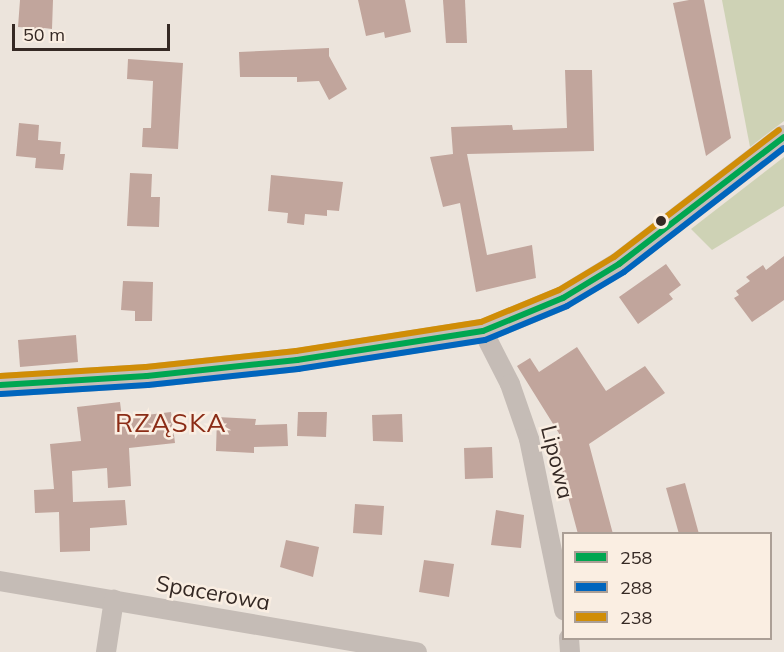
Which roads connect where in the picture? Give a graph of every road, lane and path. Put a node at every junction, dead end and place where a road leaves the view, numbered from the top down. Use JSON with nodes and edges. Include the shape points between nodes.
{"nodes":[{"id":1,"x":784,"y":137,"type":"edge"},
{"id":2,"x":483,"y":331,"type":"junction"},
{"id":3,"x":0,"y":385,"type":"edge"},
{"id":4,"x":0,"y":580,"type":"edge"},
{"id":5,"x":114,"y":600,"type":"junction"},
{"id":6,"x":562,"y":600,"type":"edge"},
{"id":7,"x":106,"y":652,"type":"edge"},
{"id":8,"x":417,"y":652,"type":"edge"}],
"edges":[{"from":1,"to":2,"type":"street","via":[[619,264],[563,298]]},
{"from":2,"to":3,"type":"street","via":[[297,360],[147,376]]},
{"from":2,"to":6,"type":"street","name":"Lipowa","via":[[510,384],[529,439]]},
{"from":4,"to":5,"type":"street","name":"Spacerowa"},
{"from":5,"to":7,"type":"street"},
{"from":5,"to":8,"type":"street","name":"Spacerowa"}]}
